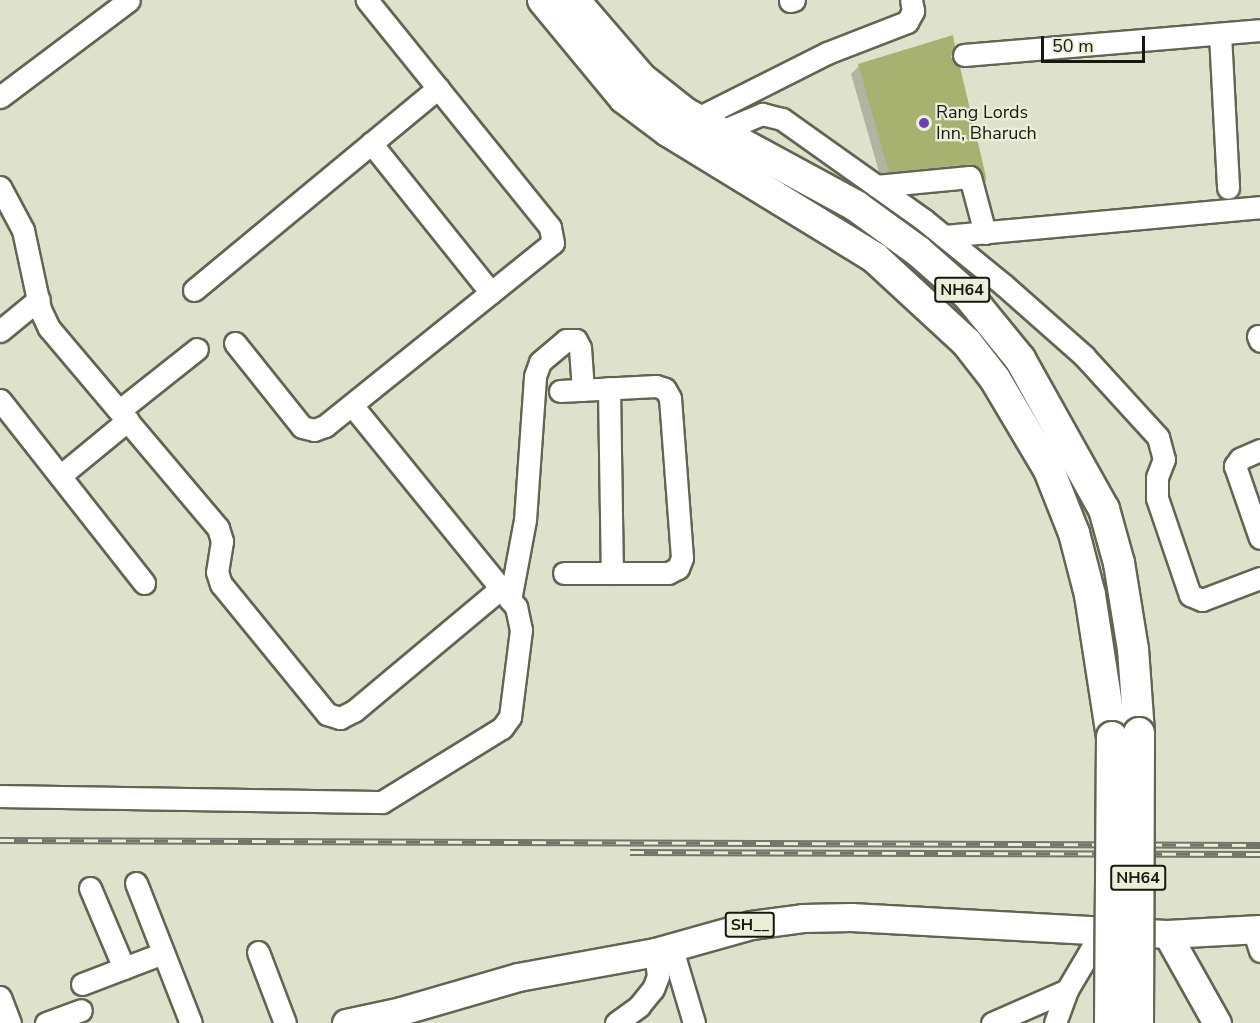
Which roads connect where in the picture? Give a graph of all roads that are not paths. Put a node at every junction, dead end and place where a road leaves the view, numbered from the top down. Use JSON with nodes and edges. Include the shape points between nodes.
{"nodes":[{"id":1,"x":129,"y":0,"type":"edge"},
{"id":2,"x":543,"y":0,"type":"edge"},
{"id":3,"x":574,"y":0,"type":"edge"},
{"id":4,"x":911,"y":0,"type":"edge"},
{"id":5,"x":373,"y":2,"type":"edge"},
{"id":6,"x":1260,"y":30,"type":"edge"},
{"id":7,"x":1220,"y":34,"type":"junction"},
{"id":8,"x":964,"y":55,"type":"dead end"},
{"id":9,"x":438,"y":88,"type":"junction"},
{"id":10,"x":0,"y":97,"type":"edge"},
{"id":11,"x":708,"y":126,"type":"junction"},
{"id":12,"x":371,"y":143,"type":"junction"},
{"id":13,"x":876,"y":186,"type":"junction"},
{"id":14,"x":0,"y":187,"type":"edge"},
{"id":15,"x":1228,"y":188,"type":"dead end"},
{"id":16,"x":1260,"y":207,"type":"edge"},
{"id":17,"x":985,"y":233,"type":"junction"},
{"id":18,"x":944,"y":236,"type":"junction"},
{"id":19,"x":194,"y":290,"type":"dead end"},
{"id":20,"x":491,"y":293,"type":"junction"},
{"id":21,"x":39,"y":299,"type":"junction"},
{"id":22,"x":0,"y":331,"type":"edge"},
{"id":23,"x":235,"y":343,"type":"dead end"},
{"id":24,"x":197,"y":349,"type":"dead end"},
{"id":25,"x":609,"y":388,"type":"junction"},
{"id":26,"x":583,"y":390,"type":"junction"},
{"id":27,"x":560,"y":391,"type":"dead end"},
{"id":28,"x":0,"y":400,"type":"edge"},
{"id":29,"x":352,"y":405,"type":"junction"},
{"id":30,"x":124,"y":415,"type":"junction"},
{"id":31,"x":1260,"y":450,"type":"edge"},
{"id":32,"x":60,"y":476,"type":"junction"},
{"id":33,"x":1260,"y":538,"type":"edge"},
{"id":34,"x":564,"y":573,"type":"dead end"},
{"id":35,"x":612,"y":573,"type":"junction"},
{"id":36,"x":1260,"y":578,"type":"edge"},
{"id":37,"x":144,"y":583,"type":"dead end"},
{"id":38,"x":505,"y":594,"type":"junction"},
{"id":39,"x":1126,"y":735,"type":"junction"},
{"id":40,"x":0,"y":796,"type":"edge"},
{"id":41,"x":136,"y":883,"type":"dead end"},
{"id":42,"x":90,"y":888,"type":"dead end"},
{"id":43,"x":1102,"y":931,"type":"junction"},
{"id":44,"x":1167,"y":934,"type":"junction"},
{"id":45,"x":1258,"y":936,"type":"edge"},
{"id":46,"x":663,"y":951,"type":"junction"},
{"id":47,"x":258,"y":952,"type":"dead end"},
{"id":48,"x":163,"y":953,"type":"junction"},
{"id":49,"x":124,"y":968,"type":"junction"},
{"id":50,"x":82,"y":984,"type":"dead end"},
{"id":51,"x":1067,"y":990,"type":"junction"},
{"id":52,"x":0,"y":997,"type":"edge"},
{"id":53,"x":81,"y":1010,"type":"dead end"},
{"id":54,"x":406,"y":1017,"type":"edge"},
{"id":55,"x":10,"y":1023,"type":"edge"},
{"id":56,"x":46,"y":1023,"type":"edge"},
{"id":57,"x":191,"y":1023,"type":"edge"},
{"id":58,"x":285,"y":1023,"type":"edge"},
{"id":59,"x":345,"y":1023,"type":"edge"},
{"id":60,"x":616,"y":1023,"type":"edge"},
{"id":61,"x":694,"y":1023,"type":"edge"},
{"id":62,"x":992,"y":1023,"type":"edge"},
{"id":63,"x":1054,"y":1023,"type":"edge"},
{"id":64,"x":1110,"y":1023,"type":"edge"},
{"id":65,"x":1138,"y":1023,"type":"edge"},
{"id":66,"x":1216,"y":1023,"type":"edge"}],
"edges":[{"from":1,"to":10,"type":"street"},
{"from":2,"to":39,"type":"highway","number":"NH64","via":[[624,98],[668,131],[875,258],[967,343],[995,379],[1039,452],[1074,533]]},
{"from":3,"to":11,"type":"highway","number":"NH64","via":[[641,78]]},
{"from":4,"to":11,"type":"street","via":[[912,18],[907,22],[827,53]]},
{"from":5,"to":9,"type":"street"},
{"from":6,"to":7,"type":"street"},
{"from":7,"to":8,"type":"street"},
{"from":7,"to":15,"type":"street"},
{"from":9,"to":12,"type":"street"},
{"from":9,"to":20,"type":"street","via":[[554,236],[553,243]]},
{"from":11,"to":13,"type":"street","via":[[762,114],[782,120]]},
{"from":11,"to":39,"type":"highway","number":"NH64","via":[[856,206],[918,251],[967,294],[1020,359],[1104,509],[1119,563],[1133,649]]},
{"from":12,"to":19,"type":"street"},
{"from":12,"to":20,"type":"street"},
{"from":13,"to":17,"type":"street","via":[[970,177]]},
{"from":13,"to":18,"type":"street"},
{"from":14,"to":21,"type":"street","via":[[23,230]]},
{"from":16,"to":17,"type":"street"},
{"from":17,"to":18,"type":"street"},
{"from":18,"to":36,"type":"street","via":[[1084,356],[1158,437],[1164,459],[1157,477],[1156,498],[1190,596],[1202,600]]},
{"from":20,"to":29,"type":"street"},
{"from":21,"to":22,"type":"street"},
{"from":21,"to":30,"type":"street","via":[[49,328]]},
{"from":23,"to":29,"type":"street","via":[[302,427],[314,430],[325,426]]},
{"from":24,"to":30,"type":"street"},
{"from":25,"to":26,"type":"street"},
{"from":25,"to":35,"type":"street"},
{"from":25,"to":35,"type":"street","via":[[656,386],[665,389],[670,398],[682,558],[678,568],[668,573]]},
{"from":26,"to":27,"type":"street"},
{"from":26,"to":38,"type":"street","via":[[580,348],[576,340],[566,340],[540,362],[535,376],[525,520]]},
{"from":28,"to":32,"type":"street"},
{"from":29,"to":38,"type":"street"},
{"from":30,"to":32,"type":"street"},
{"from":30,"to":38,"type":"street","via":[[218,528],[222,541],[217,572],[220,584],[327,714],[340,718],[354,711]]},
{"from":31,"to":33,"type":"street","via":[[1239,459],[1235,466]]},
{"from":32,"to":37,"type":"street"},
{"from":34,"to":35,"type":"street"},
{"from":38,"to":40,"type":"street","via":[[520,618],[521,630],[510,717],[490,738],[410,782],[396,797],[374,803]]},
{"from":39,"to":64,"type":"highway","number":"NH64","bridge":true},
{"from":39,"to":65,"type":"highway","number":"NH64","bridge":true},
{"from":41,"to":48,"type":"street"},
{"from":42,"to":49,"type":"street"},
{"from":43,"to":44,"type":"main road","number":"SH__"},
{"from":43,"to":46,"type":"main road","number":"SH__","via":[[851,917],[803,918],[751,925]]},
{"from":43,"to":51,"type":"street"},
{"from":44,"to":45,"type":"main road"},
{"from":44,"to":66,"type":"main road"},
{"from":46,"to":54,"type":"main road","number":"SH__","via":[[518,977]]},
{"from":46,"to":60,"type":"street","via":[[653,989],[639,1006]]},
{"from":46,"to":61,"type":"street"},
{"from":47,"to":58,"type":"street"},
{"from":48,"to":49,"type":"street"},
{"from":48,"to":57,"type":"street"},
{"from":49,"to":50,"type":"street"},
{"from":51,"to":62,"type":"street"},
{"from":51,"to":63,"type":"street"},
{"from":52,"to":55,"type":"street"},
{"from":53,"to":56,"type":"street"},
{"from":54,"to":59,"type":"main road","number":"SH__"}]}
